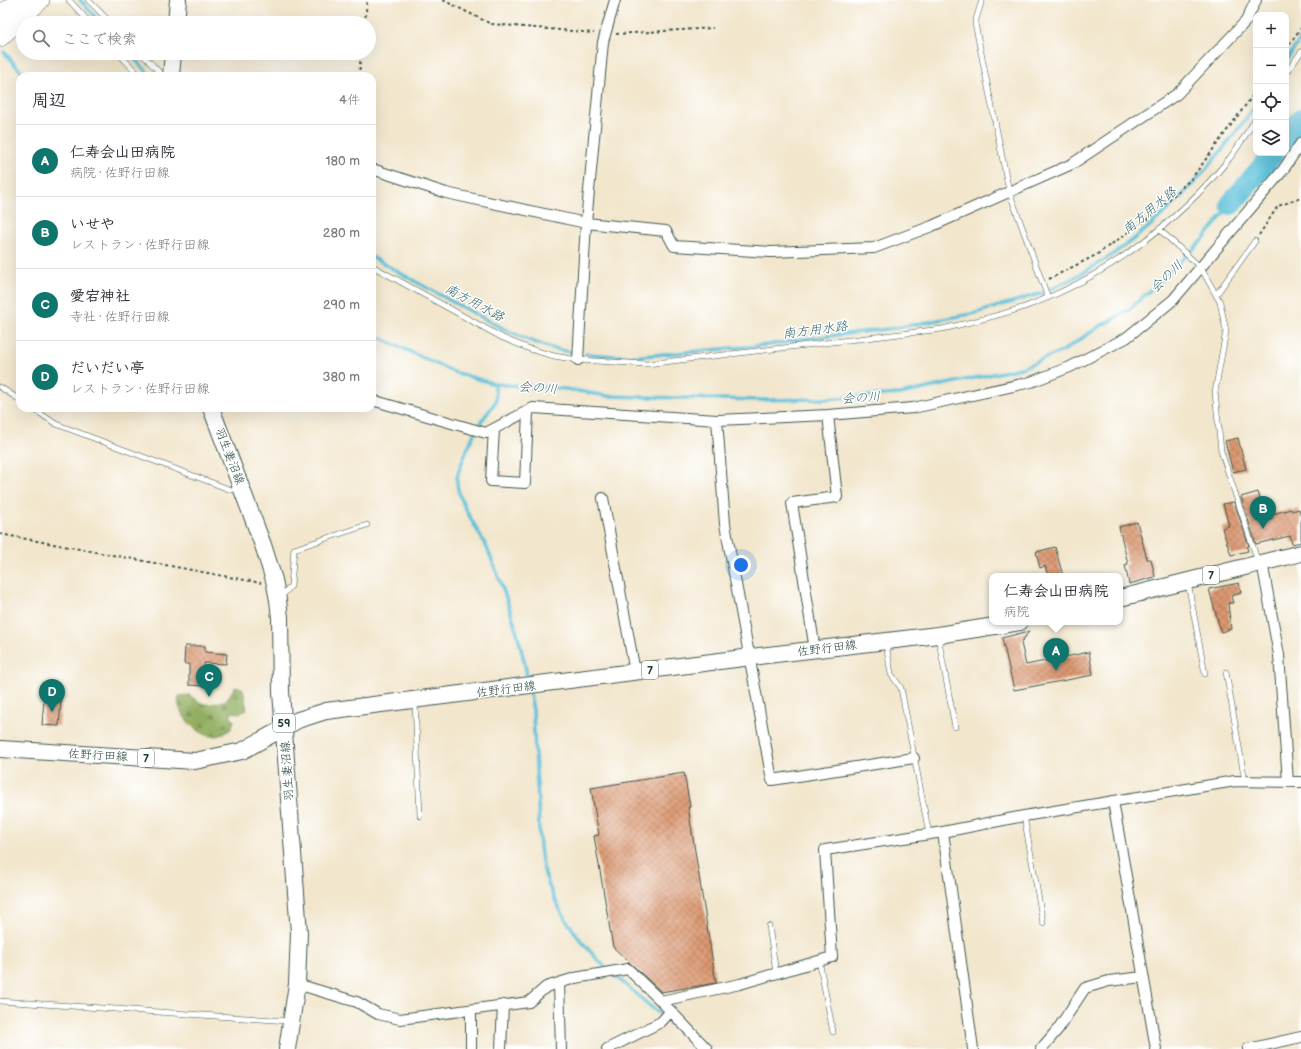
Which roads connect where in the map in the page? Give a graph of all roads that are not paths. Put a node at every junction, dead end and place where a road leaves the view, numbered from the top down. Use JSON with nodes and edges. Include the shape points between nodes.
{"nodes":[{"id":1,"x":20,"y":0,"type":"edge"},
{"id":2,"x":40,"y":0,"type":"edge"},
{"id":3,"x":69,"y":0,"type":"edge"},
{"id":4,"x":88,"y":0,"type":"edge"},
{"id":5,"x":178,"y":0,"type":"edge"},
{"id":6,"x":615,"y":0,"type":"edge"},
{"id":7,"x":982,"y":0,"type":"edge"},
{"id":8,"x":1256,"y":0,"type":"edge"},
{"id":9,"x":0,"y":16,"type":"edge"},
{"id":10,"x":23,"y":16,"type":"edge"},
{"id":11,"x":84,"y":16,"type":"edge"},
{"id":12,"x":104,"y":16,"type":"edge"},
{"id":13,"x":177,"y":16,"type":"edge"},
{"id":14,"x":16,"y":22,"type":"edge"},
{"id":15,"x":0,"y":37,"type":"edge"},
{"id":16,"x":1301,"y":52,"type":"edge"},
{"id":17,"x":125,"y":60,"type":"edge"},
{"id":18,"x":151,"y":60,"type":"edge"},
{"id":19,"x":172,"y":60,"type":"edge"},
{"id":20,"x":1289,"y":70,"type":"edge"},
{"id":21,"x":136,"y":72,"type":"edge"},
{"id":22,"x":167,"y":72,"type":"edge"},
{"id":23,"x":171,"y":72,"type":"edge"},
{"id":24,"x":1255,"y":120,"type":"edge"},
{"id":25,"x":1301,"y":143,"type":"edge"},
{"id":26,"x":376,"y":170,"type":"edge"},
{"id":27,"x":1009,"y":192,"type":"junction"},
{"id":28,"x":586,"y":223,"type":"junction"},
{"id":29,"x":1159,"y":229,"type":"junction"},
{"id":30,"x":1255,"y":241,"type":"road end"},
{"id":31,"x":376,"y":268,"type":"edge"},
{"id":32,"x":1201,"y":268,"type":"junction"},
{"id":33,"x":1216,"y":295,"type":"junction"},
{"id":34,"x":1048,"y":298,"type":"junction"},
{"id":35,"x":578,"y":360,"type":"junction"},
{"id":36,"x":0,"y":387,"type":"edge"},
{"id":37,"x":16,"y":397,"type":"edge"},
{"id":38,"x":376,"y":401,"type":"edge"},
{"id":39,"x":528,"y":411,"type":"junction"},
{"id":40,"x":38,"y":412,"type":"edge"},
{"id":41,"x":213,"y":412,"type":"edge"},
{"id":42,"x":828,"y":415,"type":"junction"},
{"id":43,"x":717,"y":420,"type":"junction"},
{"id":44,"x":494,"y":429,"type":"junction"},
{"id":45,"x":241,"y":486,"type":"junction"},
{"id":46,"x":603,"y":498,"type":"dead end"},
{"id":47,"x":367,"y":526,"type":"dead end"},
{"id":48,"x":1301,"y":553,"type":"edge"},
{"id":49,"x":1260,"y":563,"type":"junction"},
{"id":50,"x":1188,"y":581,"type":"junction"},
{"id":51,"x":1123,"y":597,"type":"edge"},
{"id":52,"x":278,"y":600,"type":"junction"},
{"id":53,"x":1001,"y":625,"type":"edge"},
{"id":54,"x":938,"y":635,"type":"junction"},
{"id":55,"x":886,"y":641,"type":"junction"},
{"id":56,"x":815,"y":650,"type":"junction"},
{"id":57,"x":751,"y":657,"type":"junction"},
{"id":58,"x":635,"y":672,"type":"junction"},
{"id":59,"x":1226,"y":672,"type":"dead end"},
{"id":60,"x":1205,"y":674,"type":"dead end"},
{"id":61,"x":415,"y":700,"type":"junction"},
{"id":62,"x":955,"y":727,"type":"dead end"},
{"id":63,"x":284,"y":728,"type":"junction"},
{"id":64,"x":0,"y":749,"type":"edge"},
{"id":65,"x":914,"y":758,"type":"junction"},
{"id":66,"x":1245,"y":781,"type":"junction"},
{"id":67,"x":1288,"y":782,"type":"junction"},
{"id":68,"x":1301,"y":782,"type":"edge"},
{"id":69,"x":1112,"y":801,"type":"junction"},
{"id":70,"x":420,"y":816,"type":"dead end"},
{"id":71,"x":1024,"y":816,"type":"junction"},
{"id":72,"x":943,"y":832,"type":"junction"},
{"id":73,"x":929,"y":834,"type":"junction"},
{"id":74,"x":1043,"y":923,"type":"dead end"},
{"id":75,"x":769,"y":926,"type":"dead end"},
{"id":76,"x":819,"y":960,"type":"junction"},
{"id":77,"x":776,"y":973,"type":"junction"},
{"id":78,"x":1143,"y":977,"type":"junction"},
{"id":79,"x":559,"y":983,"type":"junction"},
{"id":80,"x":297,"y":984,"type":"junction"},
{"id":81,"x":0,"y":1001,"type":"edge"},
{"id":82,"x":661,"y":1001,"type":"junction"},
{"id":83,"x":503,"y":1006,"type":"junction"},
{"id":84,"x":471,"y":1010,"type":"junction"},
{"id":85,"x":671,"y":1011,"type":"junction"},
{"id":86,"x":292,"y":1022,"type":"junction"},
{"id":87,"x":833,"y":1032,"type":"dead end"},
{"id":88,"x":1301,"y":1038,"type":"edge"},
{"id":89,"x":287,"y":1049,"type":"edge"},
{"id":90,"x":471,"y":1049,"type":"edge"},
{"id":91,"x":501,"y":1049,"type":"edge"},
{"id":92,"x":561,"y":1049,"type":"edge"},
{"id":93,"x":607,"y":1049,"type":"edge"},
{"id":94,"x":707,"y":1049,"type":"edge"},
{"id":95,"x":973,"y":1049,"type":"edge"},
{"id":96,"x":1041,"y":1049,"type":"edge"},
{"id":97,"x":1156,"y":1049,"type":"edge"},
{"id":98,"x":1248,"y":1049,"type":"edge"}],
"edges":[{"from":1,"to":9,"type":"highway"},
{"from":2,"to":10,"type":"highway"},
{"from":3,"to":11,"type":"lane"},
{"from":4,"to":12,"type":"lane"},
{"from":5,"to":13,"type":"main road"},
{"from":6,"to":28,"type":"street","via":[[605,34]]},
{"from":7,"to":27,"type":"lane","via":[[975,23]]},
{"from":8,"to":27,"type":"street","via":[[1246,21],[1177,94],[1072,164]]},
{"from":14,"to":15,"type":"highway"},
{"from":16,"to":20,"type":"lane"},
{"from":17,"to":21,"type":"lane"},
{"from":18,"to":22,"type":"lane"},
{"from":19,"to":23,"type":"main road"},
{"from":24,"to":29,"type":"lane","via":[[1225,163],[1197,195]]},
{"from":25,"to":32,"type":"street","via":[[1283,170]]},
{"from":26,"to":28,"type":"street","via":[[446,193]]},
{"from":27,"to":28,"type":"street","via":[[874,248],[771,252],[674,246],[666,231]]},
{"from":27,"to":34,"type":"lane"},
{"from":28,"to":35,"type":"street"},
{"from":29,"to":32,"type":"lane"},
{"from":29,"to":34,"type":"lane","via":[[1124,256]]},
{"from":30,"to":33,"type":"lane"},
{"from":31,"to":35,"type":"lane","via":[[503,338],[536,351]]},
{"from":32,"to":33,"type":"lane"},
{"from":32,"to":42,"type":"street","via":[[1174,300],[1126,338],[1070,367],[1031,382],[913,408]]},
{"from":33,"to":49,"type":"lane","via":[[1226,331],[1215,392],[1221,451]]},
{"from":34,"to":35,"type":"lane","via":[[984,319],[942,329],[647,364]]},
{"from":36,"to":37,"type":"lane"},
{"from":38,"to":44,"type":"street","via":[[486,433]]},
{"from":39,"to":43,"type":"street","via":[[533,408]]},
{"from":39,"to":44,"type":"street"},
{"from":39,"to":44,"type":"street","via":[[525,483],[491,481]]},
{"from":40,"to":45,"type":"lane","via":[[56,424],[218,486],[231,490]]},
{"from":41,"to":45,"type":"main road","name":"羽生妻沼線","number":"59"},
{"from":42,"to":43,"type":"street"},
{"from":42,"to":56,"type":"street","via":[[837,497],[792,503]]},
{"from":43,"to":57,"type":"street","via":[[725,524]]},
{"from":45,"to":52,"type":"main road","name":"羽生妻沼線","number":"59","via":[[274,580]]},
{"from":46,"to":58,"type":"street"},
{"from":47,"to":52,"type":"lane","via":[[294,549],[291,586]]},
{"from":48,"to":49,"type":"main road","number":"7"},
{"from":49,"to":50,"type":"main road","number":"7"},
{"from":49,"to":67,"type":"street","via":[[1279,655]]},
{"from":50,"to":51,"type":"main road","number":"7"},
{"from":50,"to":60,"type":"lane"},
{"from":52,"to":63,"type":"main road","name":"羽生妻沼線","number":"59"},
{"from":53,"to":54,"type":"main road","name":"佐野行田線","number":"7"},
{"from":54,"to":55,"type":"main road","name":"佐野行田線","number":"7"},
{"from":54,"to":62,"type":"lane"},
{"from":55,"to":56,"type":"main road","name":"佐野行田線","number":"7"},
{"from":55,"to":65,"type":"lane","via":[[891,674],[902,688]]},
{"from":56,"to":57,"type":"main road","name":"佐野行田線","number":"7"},
{"from":57,"to":58,"type":"main road","name":"佐野行田線","number":"7"},
{"from":57,"to":65,"type":"street","via":[[772,780]]},
{"from":58,"to":61,"type":"main road","name":"佐野行田線","number":"7"},
{"from":59,"to":66,"type":"lane"},
{"from":61,"to":63,"type":"main road","name":"佐野行田線","number":"7","via":[[326,711],[310,715]]},
{"from":61,"to":70,"type":"lane"},
{"from":63,"to":64,"type":"main road","name":"佐野行田線","number":"7","via":[[242,751],[195,761]]},
{"from":63,"to":80,"type":"main road","name":"羽生妻沼線","number":"59","via":[[298,897]]},
{"from":65,"to":73,"type":"lane"},
{"from":66,"to":67,"type":"street"},
{"from":66,"to":69,"type":"street"},
{"from":67,"to":68,"type":"street"},
{"from":69,"to":71,"type":"street"},
{"from":69,"to":78,"type":"street"},
{"from":71,"to":72,"type":"street"},
{"from":71,"to":74,"type":"lane"},
{"from":72,"to":73,"type":"street"},
{"from":72,"to":95,"type":"street"},
{"from":73,"to":76,"type":"street","via":[[825,850],[832,957]]},
{"from":75,"to":77,"type":"lane"},
{"from":76,"to":77,"type":"street"},
{"from":76,"to":87,"type":"lane"},
{"from":77,"to":82,"type":"street","via":[[740,984]]},
{"from":78,"to":96,"type":"street","via":[[1109,981],[1085,988],[1058,1029]]},
{"from":78,"to":97,"type":"street"},
{"from":79,"to":82,"type":"street","via":[[628,969]]},
{"from":79,"to":83,"type":"street","via":[[546,987],[529,1002]]},
{"from":79,"to":92,"type":"street"},
{"from":80,"to":84,"type":"street","via":[[357,1002],[378,1014],[400,1019]]},
{"from":80,"to":86,"type":"main road","name":"羽生妻沼線","number":"59"},
{"from":81,"to":86,"type":"lane"},
{"from":82,"to":85,"type":"street"},
{"from":83,"to":84,"type":"street"},
{"from":83,"to":91,"type":"street"},
{"from":84,"to":90,"type":"street"},
{"from":85,"to":93,"type":"street","via":[[661,1022]]},
{"from":85,"to":94,"type":"street"},
{"from":86,"to":89,"type":"main road","name":"羽生妻沼線","number":"59"},
{"from":88,"to":98,"type":"street"}]}
